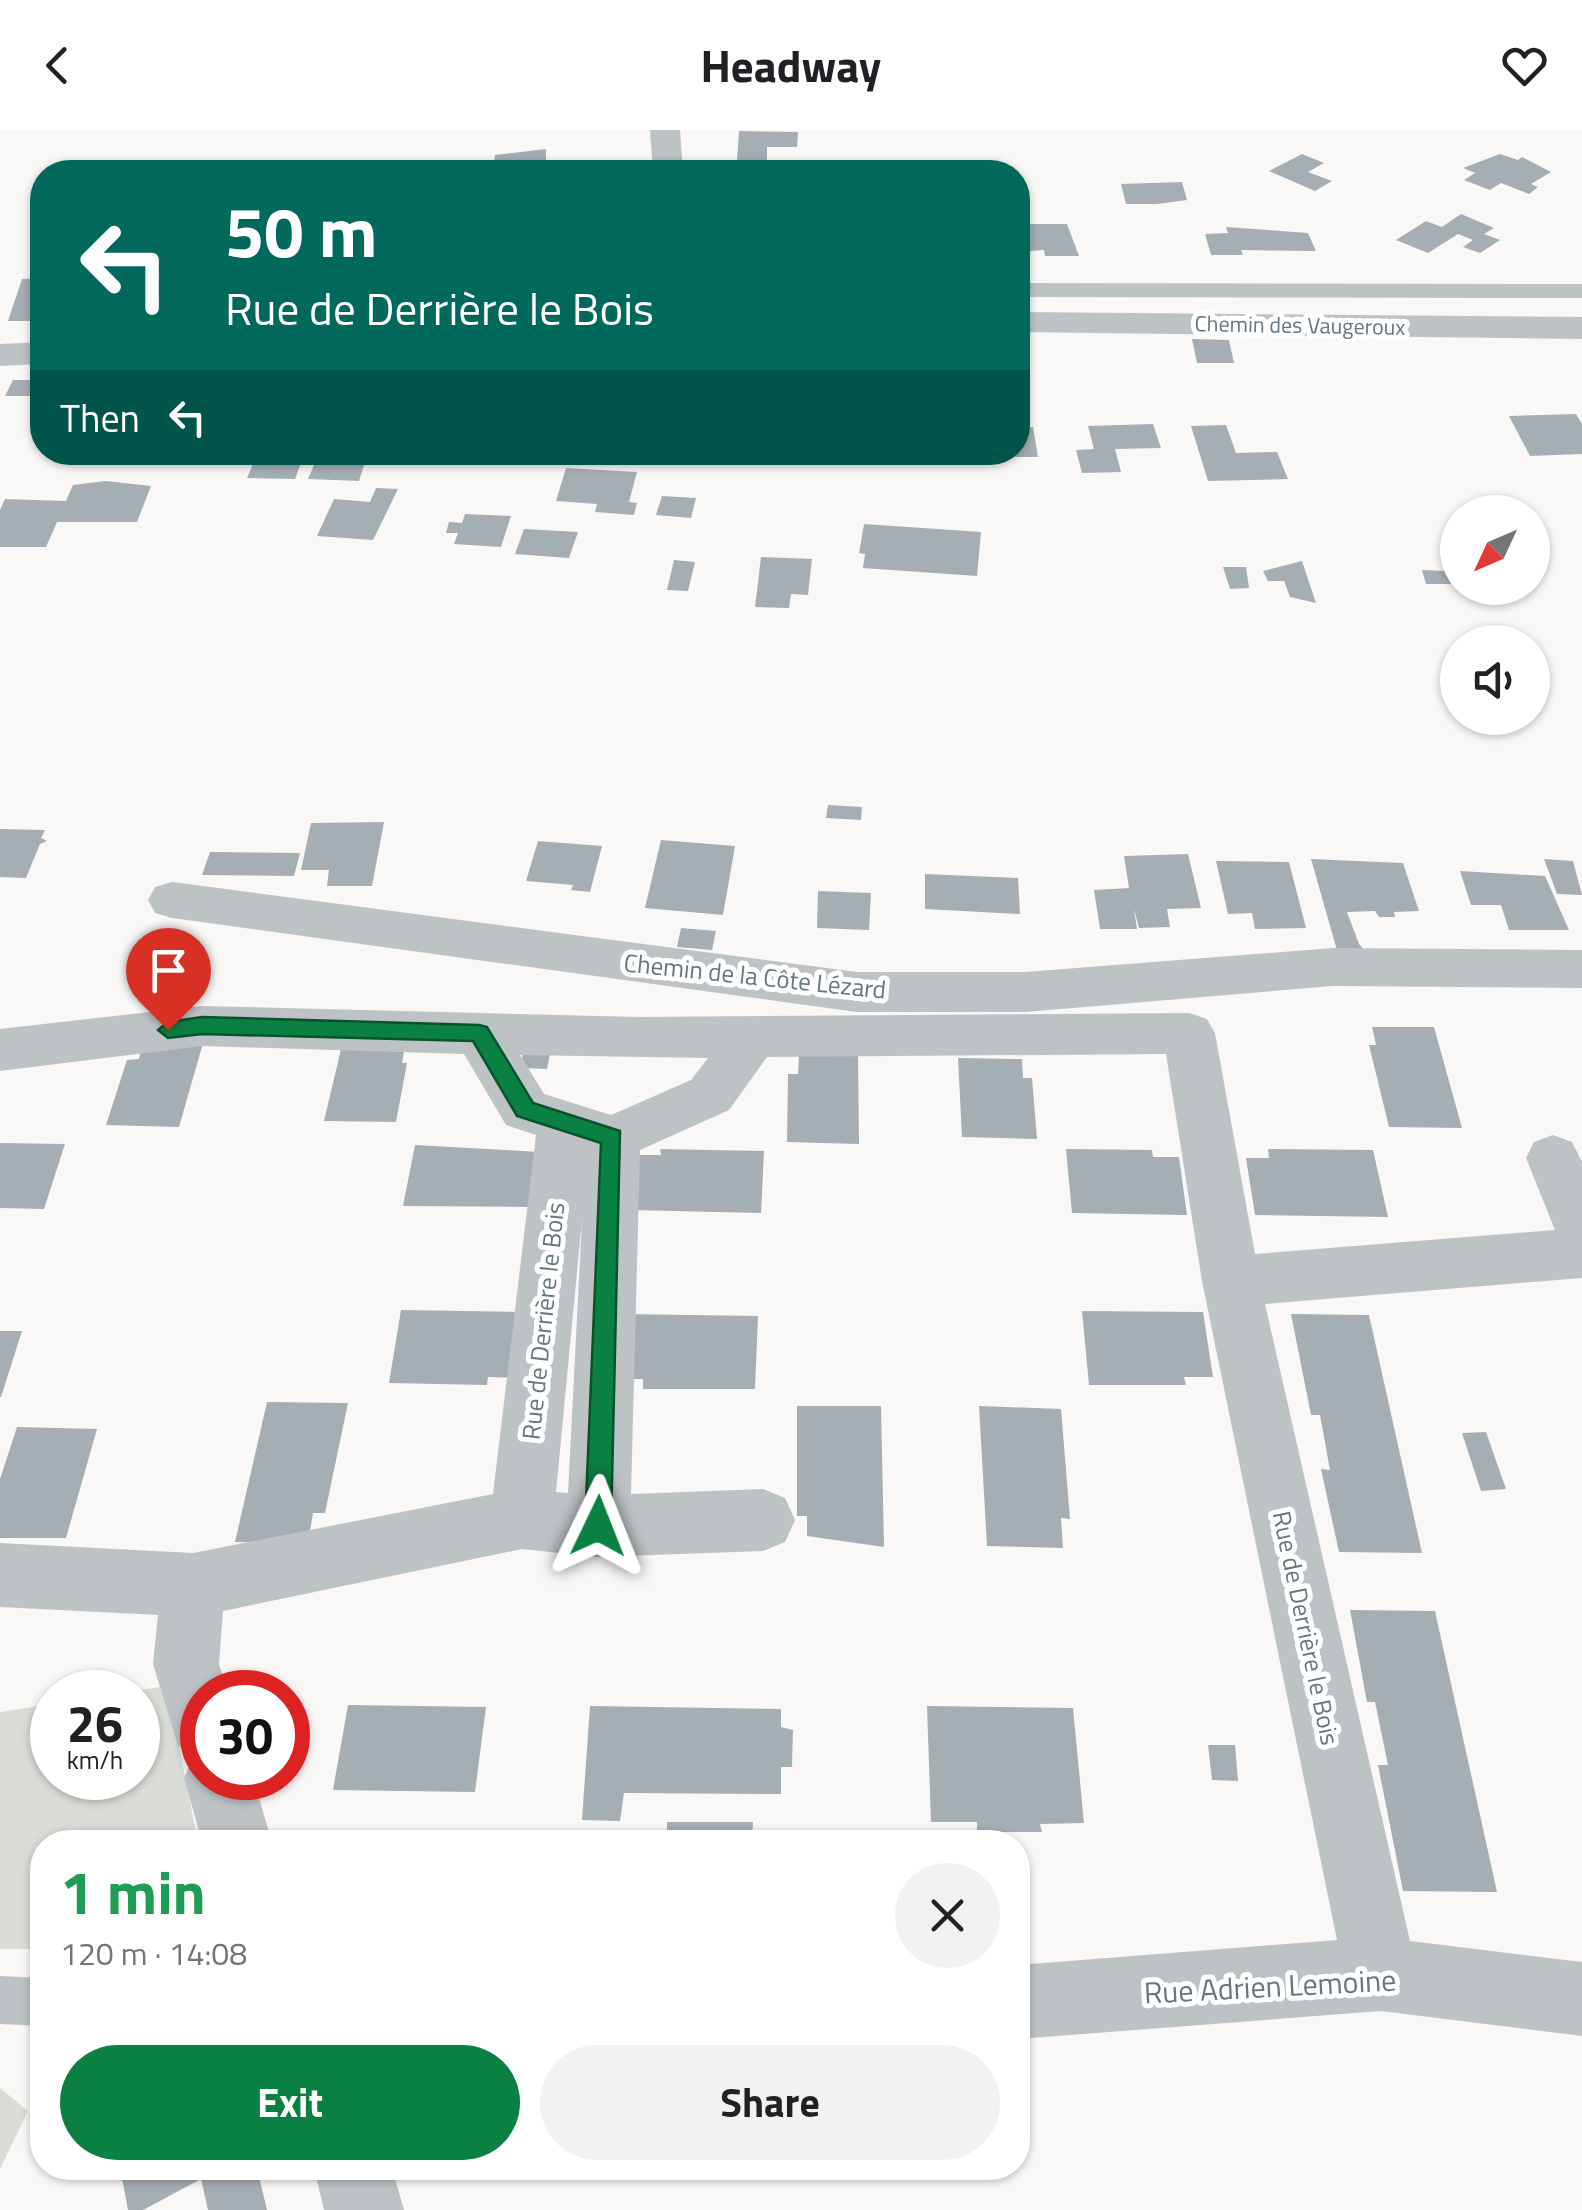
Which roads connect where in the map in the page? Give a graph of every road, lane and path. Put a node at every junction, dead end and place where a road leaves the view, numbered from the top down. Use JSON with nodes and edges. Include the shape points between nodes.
{"nodes":[{"id":1,"x":664,"y":130,"type":"edge"},
{"id":2,"x":667,"y":160,"type":"edge"},
{"id":3,"x":1030,"y":290,"type":"edge"},
{"id":4,"x":1582,"y":291,"type":"edge"},
{"id":5,"x":1030,"y":322,"type":"edge"},
{"id":6,"x":1582,"y":328,"type":"edge"},
{"id":7,"x":30,"y":354,"type":"edge"},
{"id":8,"x":0,"y":355,"type":"edge"},
{"id":9,"x":172,"y":900,"type":"dead end"},
{"id":10,"x":1582,"y":969,"type":"edge"},
{"id":11,"x":479,"y":1033,"type":"junction"},
{"id":12,"x":753,"y":1037,"type":"junction"},
{"id":13,"x":0,"y":1050,"type":"edge"},
{"id":14,"x":588,"y":1130,"type":"junction"},
{"id":15,"x":1553,"y":1158,"type":"dead end"},
{"id":16,"x":1582,"y":1227,"type":"edge"},
{"id":17,"x":1582,"y":1253,"type":"edge"},
{"id":18,"x":1231,"y":1281,"type":"junction"},
{"id":19,"x":522,"y":1520,"type":"junction"},
{"id":20,"x":763,"y":1520,"type":"dead end"},
{"id":21,"x":598,"y":1526,"type":"junction"},
{"id":22,"x":0,"y":1575,"type":"edge"},
{"id":23,"x":194,"y":1584,"type":"junction"},
{"id":24,"x":188,"y":1670,"type":"edge"},
{"id":25,"x":225,"y":1800,"type":"edge"},
{"id":26,"x":234,"y":1830,"type":"edge"},
{"id":27,"x":1380,"y":1974,"type":"junction"},
{"id":28,"x":1582,"y":1999,"type":"edge"},
{"id":29,"x":0,"y":2000,"type":"edge"},
{"id":30,"x":30,"y":2001,"type":"edge"},
{"id":31,"x":1030,"y":2001,"type":"edge"},
{"id":32,"x":356,"y":2180,"type":"edge"},
{"id":33,"x":364,"y":2210,"type":"edge"}],
"edges":[{"from":1,"to":2,"type":"street"},
{"from":3,"to":4,"type":"lane"},
{"from":5,"to":6,"type":"street","name":"Chemin des Vaugeroux"},
{"from":7,"to":8,"type":"street"},
{"from":9,"to":10,"type":"street","name":"Chemin de la Côte Lézard","via":[[858,992],[1025,992],[1333,967]]},
{"from":11,"to":12,"type":"street","name":"Rue de Derrière le Bois"},
{"from":11,"to":13,"type":"street","name":"Rue de Derrière le Bois","via":[[202,1026]]},
{"from":11,"to":14,"type":"street","via":[[525,1110]]},
{"from":12,"to":14,"type":"street","via":[[710,1095]]},
{"from":12,"to":18,"type":"street","name":"Rue de Derrière le Bois","via":[[1190,1033]]},
{"from":14,"to":19,"type":"street","name":"Rue de Derrière le Bois"},
{"from":14,"to":21,"type":"street"},
{"from":15,"to":16,"type":"street"},
{"from":17,"to":18,"type":"street"},
{"from":18,"to":27,"type":"street","name":"Rue de Derrière le Bois"},
{"from":19,"to":21,"type":"street"},
{"from":19,"to":23,"type":"street"},
{"from":20,"to":21,"type":"street"},
{"from":22,"to":23,"type":"street"},
{"from":23,"to":24,"type":"street"},
{"from":25,"to":26,"type":"street"},
{"from":27,"to":28,"type":"street","name":"Rue Adrien Lemoine"},
{"from":27,"to":31,"type":"street","name":"Rue Adrien Lemoine"},
{"from":29,"to":30,"type":"lane"},
{"from":32,"to":33,"type":"street"}]}
